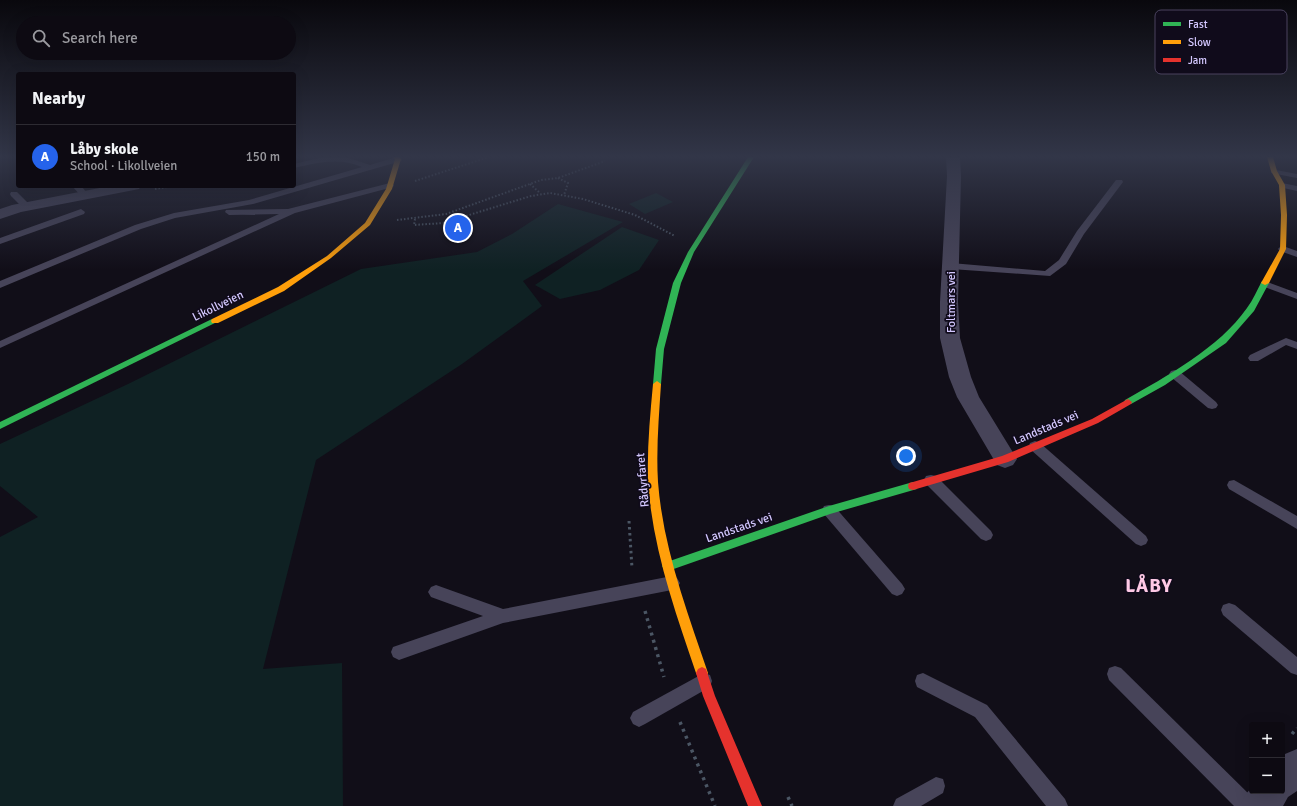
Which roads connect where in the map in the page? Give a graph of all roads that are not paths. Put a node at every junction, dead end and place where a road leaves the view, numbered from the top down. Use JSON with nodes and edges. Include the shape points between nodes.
{"nodes":[{"id":1,"x":14,"y":194,"type":"dead end"},
{"id":2,"x":66,"y":195,"type":"edge"},
{"id":3,"x":275,"y":195,"type":"edge"},
{"id":4,"x":358,"y":195,"type":"edge"},
{"id":5,"x":385,"y":195,"type":"edge"},
{"id":6,"x":725,"y":195,"type":"edge"},
{"id":7,"x":953,"y":195,"type":"edge"},
{"id":8,"x":1109,"y":195,"type":"edge"},
{"id":9,"x":1283,"y":195,"type":"edge"},
{"id":10,"x":27,"y":207,"type":"junction"},
{"id":11,"x":292,"y":211,"type":"junction"},
{"id":12,"x":81,"y":212,"type":"dead end"},
{"id":13,"x":200,"y":213,"type":"junction"},
{"id":14,"x":0,"y":214,"type":"edge"},
{"id":15,"x":0,"y":241,"type":"edge"},
{"id":16,"x":1283,"y":249,"type":"junction"},
{"id":17,"x":1297,"y":254,"type":"edge"},
{"id":18,"x":951,"y":266,"type":"junction"},
{"id":19,"x":1265,"y":284,"type":"junction"},
{"id":20,"x":0,"y":285,"type":"edge"},
{"id":21,"x":1297,"y":296,"type":"edge"},
{"id":22,"x":0,"y":345,"type":"edge"},
{"id":23,"x":1297,"y":346,"type":"edge"},
{"id":24,"x":1254,"y":358,"type":"dead end"},
{"id":25,"x":1175,"y":374,"type":"junction"},
{"id":26,"x":1212,"y":405,"type":"dead end"},
{"id":27,"x":0,"y":426,"type":"edge"},
{"id":28,"x":1035,"y":446,"type":"junction"},
{"id":29,"x":1005,"y":459,"type":"junction"},
{"id":30,"x":931,"y":480,"type":"junction"},
{"id":31,"x":1234,"y":485,"type":"dead end"},
{"id":32,"x":828,"y":510,"type":"junction"},
{"id":33,"x":1297,"y":523,"type":"edge"},
{"id":34,"x":986,"y":536,"type":"dead end"},
{"id":35,"x":1141,"y":540,"type":"dead end"},
{"id":36,"x":668,"y":566,"type":"junction"},
{"id":37,"x":672,"y":583,"type":"junction"},
{"id":38,"x":897,"y":590,"type":"dead end"},
{"id":39,"x":436,"y":592,"type":"dead end"},
{"id":40,"x":1229,"y":610,"type":"dead end"},
{"id":41,"x":503,"y":616,"type":"junction"},
{"id":42,"x":399,"y":652,"type":"dead end"},
{"id":43,"x":1297,"y":667,"type":"edge"},
{"id":44,"x":1115,"y":674,"type":"dead end"},
{"id":45,"x":923,"y":680,"type":"dead end"},
{"id":46,"x":704,"y":681,"type":"junction"},
{"id":47,"x":639,"y":718,"type":"dead end"},
{"id":48,"x":1297,"y":766,"type":"edge"},
{"id":49,"x":1285,"y":779,"type":"edge"},
{"id":50,"x":936,"y":786,"type":"dead end"},
{"id":51,"x":1270,"y":794,"type":"edge"},
{"id":52,"x":755,"y":806,"type":"edge"},
{"id":53,"x":903,"y":806,"type":"edge"},
{"id":54,"x":1058,"y":806,"type":"edge"},
{"id":55,"x":1248,"y":806,"type":"edge"},
{"id":56,"x":1258,"y":806,"type":"edge"}],
"edges":[{"from":1,"to":10,"type":"lane"},
{"from":2,"to":10,"type":"street"},
{"from":3,"to":13,"type":"lane"},
{"from":4,"to":11,"type":"lane"},
{"from":5,"to":27,"type":"street","name":"Likollveien","via":[[368,224],[329,257],[281,289]]},
{"from":6,"to":36,"type":"street","name":"Rådyrfaret","via":[[691,252],[677,283],[660,349],[652,442],[655,497]]},
{"from":7,"to":18,"type":"street","name":"Foltmars vei"},
{"from":8,"to":18,"type":"lane","via":[[1080,233],[1063,262],[1047,274]]},
{"from":9,"to":16,"type":"street","name":"Landstads vei"},
{"from":10,"to":14,"type":"street"},
{"from":11,"to":13,"type":"lane"},
{"from":11,"to":22,"type":"lane"},
{"from":12,"to":15,"type":"lane"},
{"from":13,"to":20,"type":"lane","via":[[174,216],[138,227]]},
{"from":16,"to":17,"type":"lane"},
{"from":16,"to":19,"type":"street","name":"Landstads vei"},
{"from":18,"to":29,"type":"street","name":"Foltmars vei","via":[[950,338],[960,377],[968,397]]},
{"from":19,"to":21,"type":"lane"},
{"from":19,"to":25,"type":"street","name":"Landstads vei","via":[[1252,309],[1223,341]]},
{"from":23,"to":24,"type":"lane","via":[[1286,341]]},
{"from":25,"to":26,"type":"lane"},
{"from":25,"to":28,"type":"street","name":"Landstads vei","via":[[1095,421]]},
{"from":28,"to":29,"type":"street","name":"Landstads vei"},
{"from":28,"to":35,"type":"lane"},
{"from":29,"to":30,"type":"street","name":"Landstads vei"},
{"from":30,"to":32,"type":"street","name":"Landstads vei"},
{"from":30,"to":34,"type":"lane"},
{"from":31,"to":33,"type":"lane"},
{"from":32,"to":36,"type":"street","name":"Landstads vei"},
{"from":32,"to":38,"type":"lane"},
{"from":36,"to":37,"type":"street","name":"Rådyrfaret"},
{"from":37,"to":41,"type":"lane"},
{"from":37,"to":46,"type":"street","name":"Rådyrfaret"},
{"from":39,"to":41,"type":"lane"},
{"from":40,"to":43,"type":"lane"},
{"from":41,"to":42,"type":"lane"},
{"from":44,"to":55,"type":"lane"},
{"from":45,"to":54,"type":"lane","via":[[981,711]]},
{"from":46,"to":47,"type":"lane"},
{"from":46,"to":52,"type":"street","name":"Rådyrfaret"},
{"from":48,"to":49,"type":"street"},
{"from":50,"to":53,"type":"lane"},
{"from":51,"to":56,"type":"street"}]}
